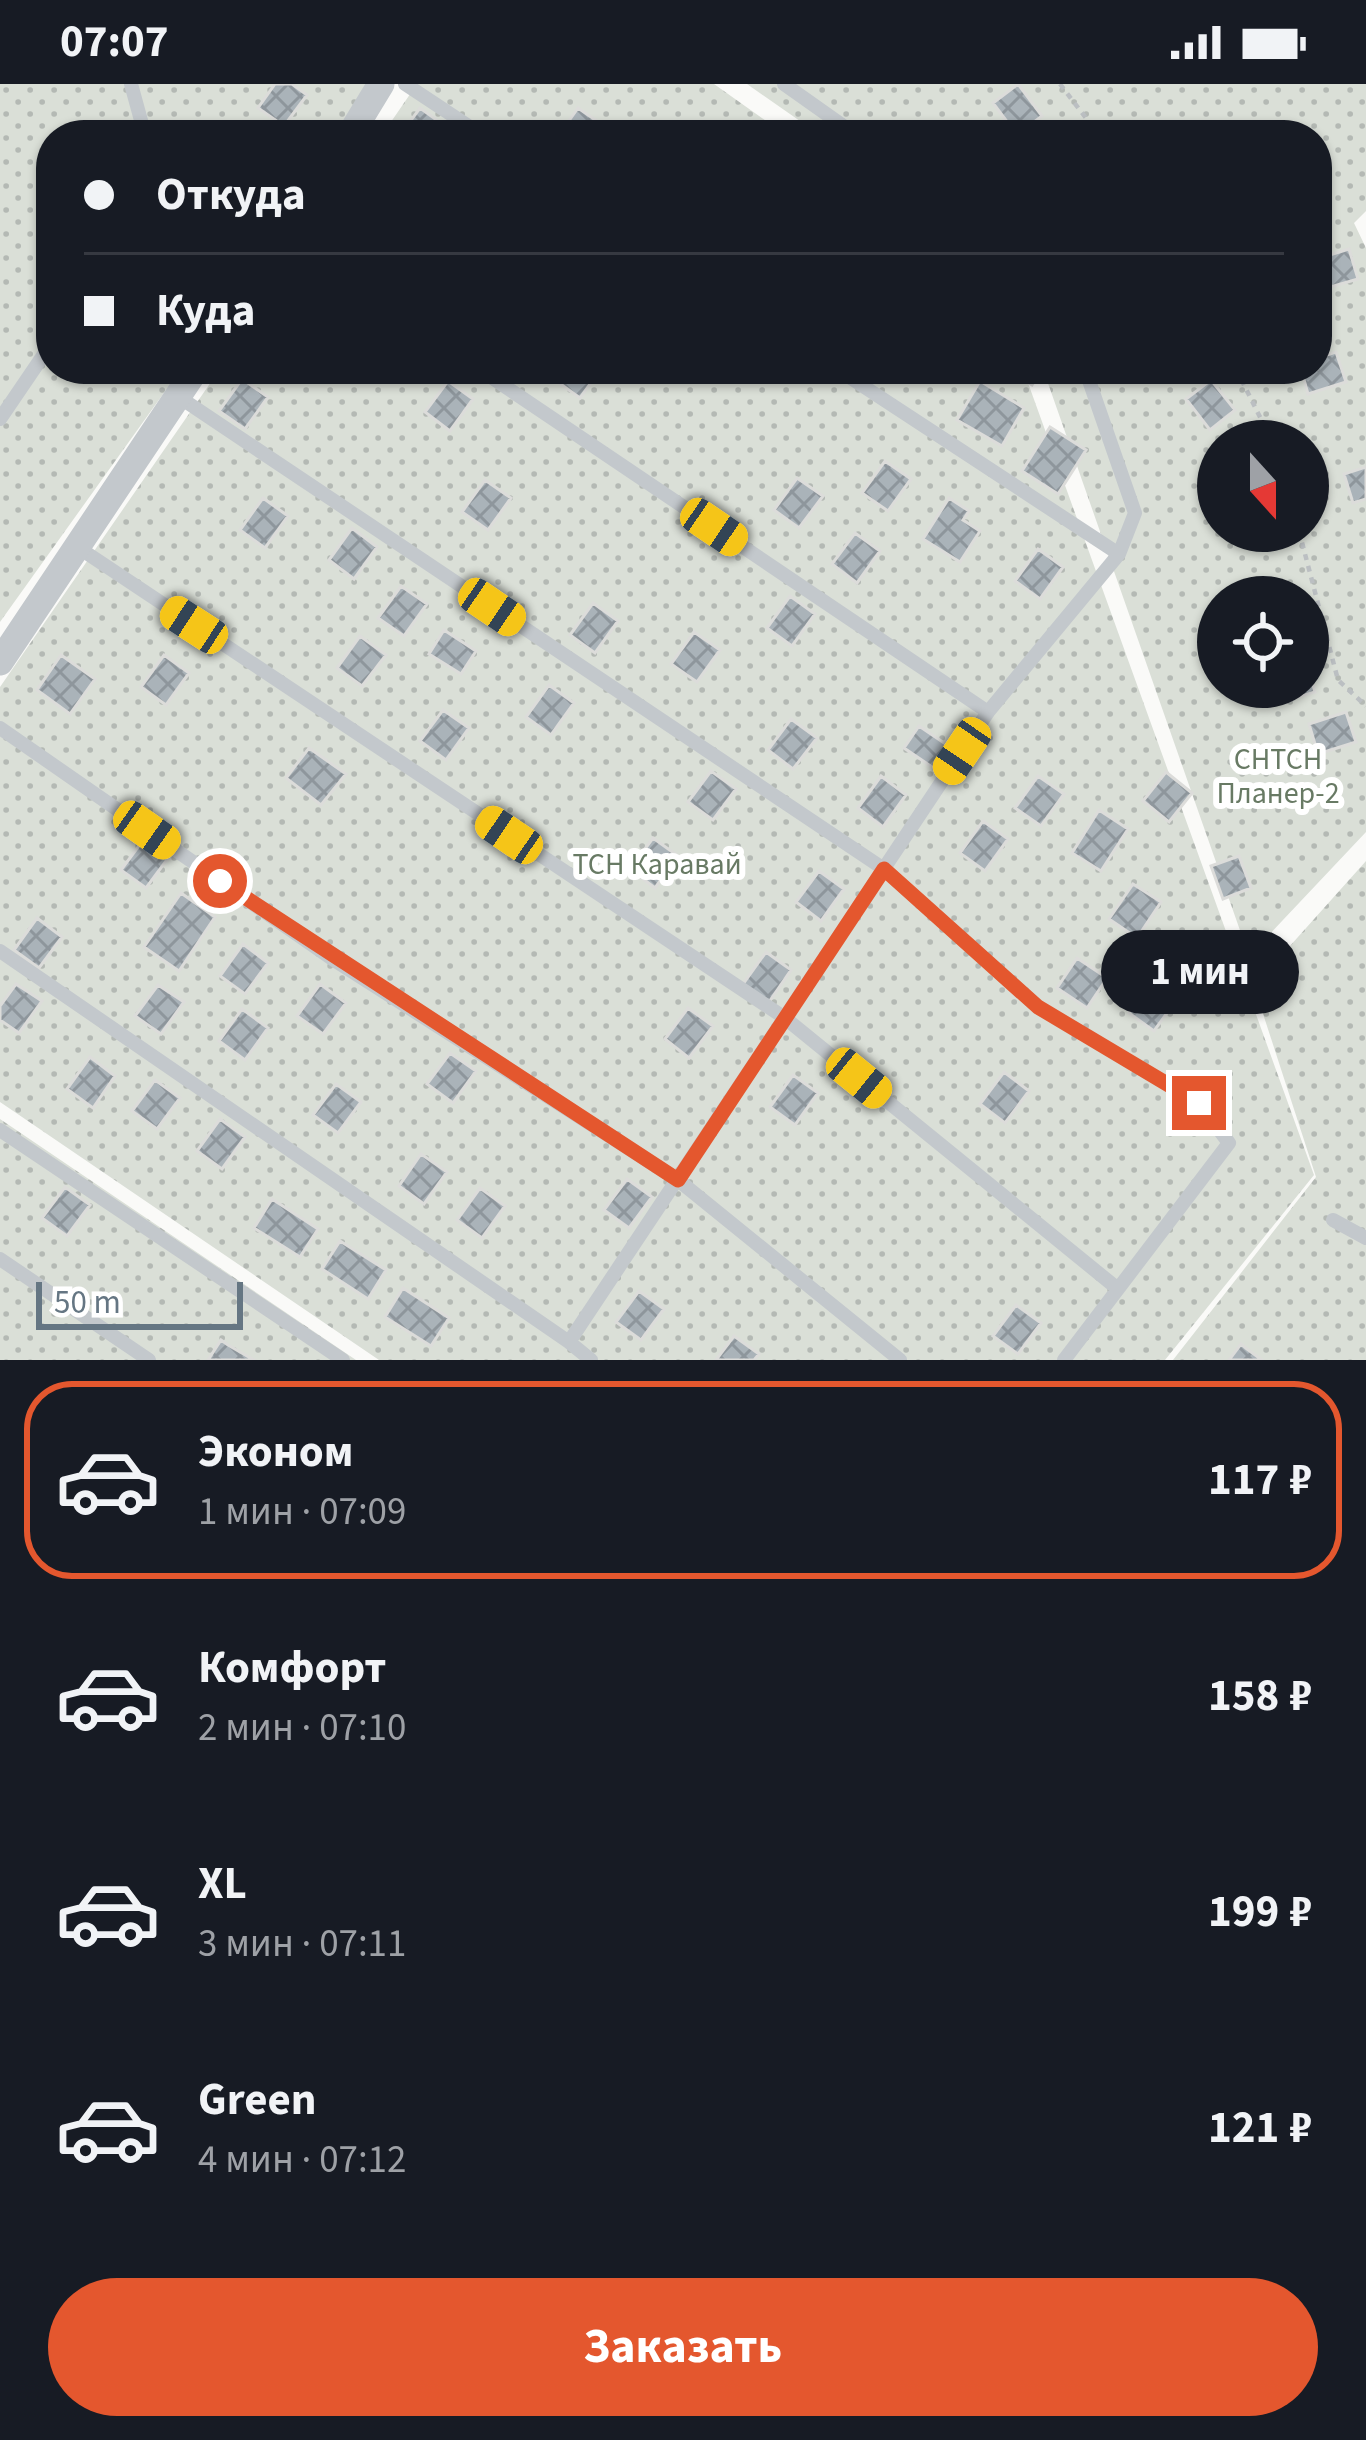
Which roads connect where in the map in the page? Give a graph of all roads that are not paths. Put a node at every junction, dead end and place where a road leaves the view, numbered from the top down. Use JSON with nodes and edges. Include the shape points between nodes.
{"nodes":[{"id":1,"x":131,"y":84,"type":"edge"},
{"id":2,"x":380,"y":84,"type":"edge"},
{"id":3,"x":405,"y":84,"type":"edge"},
{"id":4,"x":784,"y":84,"type":"edge"},
{"id":5,"x":141,"y":120,"type":"edge"},
{"id":6,"x":359,"y":120,"type":"edge"},
{"id":7,"x":459,"y":120,"type":"edge"},
{"id":8,"x":835,"y":120,"type":"edge"},
{"id":9,"x":36,"y":366,"type":"edge"},
{"id":10,"x":187,"y":384,"type":"edge"},
{"id":11,"x":500,"y":384,"type":"edge"},
{"id":12,"x":861,"y":384,"type":"edge"},
{"id":13,"x":1090,"y":384,"type":"edge"},
{"id":14,"x":179,"y":397,"type":"junction"},
{"id":15,"x":0,"y":419,"type":"edge"},
{"id":16,"x":76,"y":546,"type":"junction"},
{"id":17,"x":1119,"y":554,"type":"junction"},
{"id":18,"x":0,"y":662,"type":"edge"},
{"id":19,"x":988,"y":712,"type":"junction"},
{"id":20,"x":0,"y":728,"type":"edge"},
{"id":21,"x":884,"y":869,"type":"junction"},
{"id":22,"x":0,"y":951,"type":"edge"},
{"id":23,"x":785,"y":1018,"type":"junction"},
{"id":24,"x":0,"y":1130,"type":"edge"},
{"id":25,"x":678,"y":1180,"type":"junction"},
{"id":26,"x":1333,"y":1220,"type":"dead end"},
{"id":27,"x":1366,"y":1238,"type":"edge"},
{"id":28,"x":0,"y":1259,"type":"edge"},
{"id":29,"x":1118,"y":1289,"type":"junction"},
{"id":30,"x":569,"y":1342,"type":"junction"},
{"id":31,"x":149,"y":1360,"type":"edge"},
{"id":32,"x":344,"y":1360,"type":"edge"},
{"id":33,"x":591,"y":1360,"type":"edge"},
{"id":34,"x":900,"y":1360,"type":"edge"},
{"id":35,"x":1064,"y":1360,"type":"edge"}],
"edges":[{"from":1,"to":5,"type":"lane"},
{"from":2,"to":6,"type":"street"},
{"from":3,"to":7,"type":"lane"},
{"from":4,"to":8,"type":"lane"},
{"from":9,"to":15,"type":"lane"},
{"from":10,"to":14,"type":"street"},
{"from":11,"to":19,"type":"lane"},
{"from":12,"to":17,"type":"lane"},
{"from":13,"to":17,"type":"lane","via":[[1135,513]]},
{"from":14,"to":16,"type":"street"},
{"from":14,"to":21,"type":"lane"},
{"from":16,"to":18,"type":"street"},
{"from":16,"to":23,"type":"lane"},
{"from":17,"to":19,"type":"lane"},
{"from":19,"to":21,"type":"lane"},
{"from":20,"to":25,"type":"lane","via":[[331,958]]},
{"from":21,"to":23,"type":"lane"},
{"from":21,"to":29,"type":"lane","via":[[1038,1007],[1199,1103],[1228,1144]]},
{"from":22,"to":30,"type":"lane"},
{"from":23,"to":25,"type":"lane"},
{"from":23,"to":29,"type":"lane"},
{"from":24,"to":32,"type":"lane"},
{"from":25,"to":30,"type":"lane"},
{"from":25,"to":34,"type":"lane"},
{"from":26,"to":27,"type":"lane"},
{"from":28,"to":31,"type":"lane"},
{"from":29,"to":35,"type":"lane"},
{"from":30,"to":33,"type":"lane"}]}
